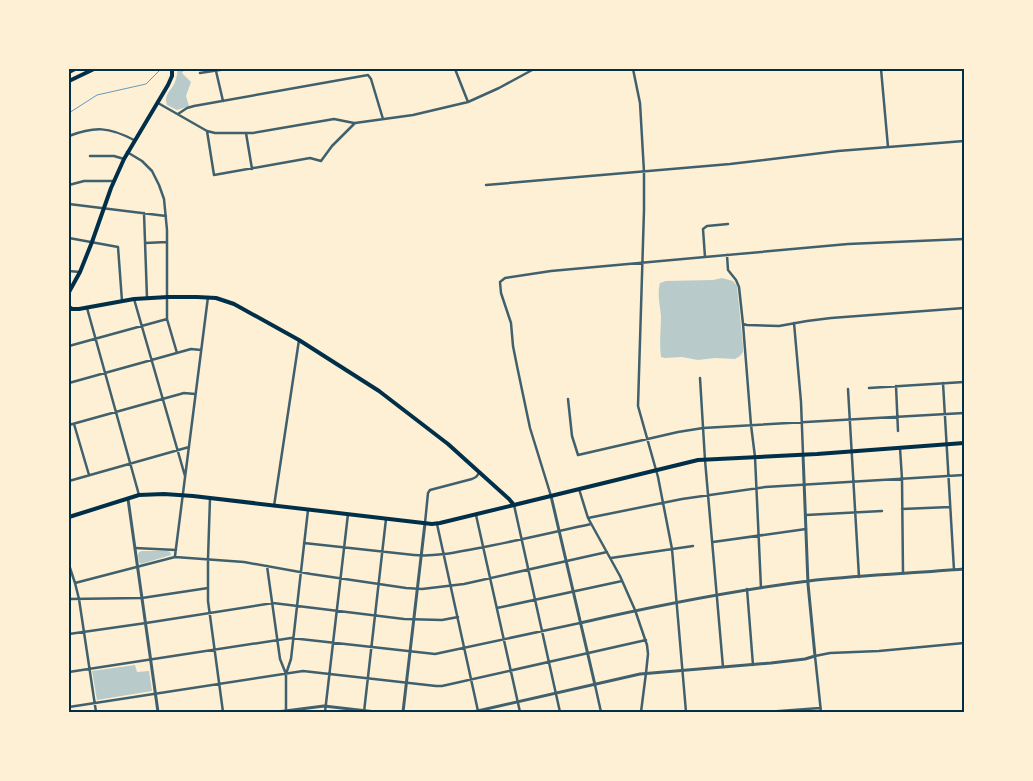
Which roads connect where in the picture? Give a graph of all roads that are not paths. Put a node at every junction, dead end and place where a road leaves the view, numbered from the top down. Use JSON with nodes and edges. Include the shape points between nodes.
{"nodes":[{"id":1,"x":75,"y":69,"type":"edge"},
{"id":2,"x":94,"y":69,"type":"edge"},
{"id":3,"x":172,"y":69,"type":"edge"},
{"id":4,"x":226,"y":69,"type":"edge"},
{"id":5,"x":455,"y":69,"type":"edge"},
{"id":6,"x":534,"y":69,"type":"edge"},
{"id":7,"x":633,"y":69,"type":"edge"},
{"id":8,"x":881,"y":69,"type":"edge"},
{"id":9,"x":216,"y":71,"type":"junction"},
{"id":10,"x":69,"y":72,"type":"edge"},
{"id":11,"x":200,"y":73,"type":"dead end"},
{"id":12,"x":69,"y":81,"type":"edge"},
{"id":13,"x":223,"y":101,"type":"junction"},
{"id":14,"x":468,"y":102,"type":"junction"},
{"id":15,"x":158,"y":103,"type":"junction"},
{"id":16,"x":178,"y":114,"type":"junction"},
{"id":17,"x":384,"y":119,"type":"junction"},
{"id":18,"x":355,"y":123,"type":"junction"},
{"id":19,"x":207,"y":131,"type":"junction"},
{"id":20,"x":246,"y":133,"type":"junction"},
{"id":21,"x":69,"y":136,"type":"edge"},
{"id":22,"x":134,"y":140,"type":"junction"},
{"id":23,"x":964,"y":141,"type":"edge"},
{"id":24,"x":888,"y":147,"type":"junction"},
{"id":25,"x":128,"y":152,"type":"junction"},
{"id":26,"x":90,"y":156,"type":"dead end"},
{"id":27,"x":124,"y":159,"type":"junction"},
{"id":28,"x":252,"y":169,"type":"junction"},
{"id":29,"x":644,"y":172,"type":"junction"},
{"id":30,"x":114,"y":180,"type":"junction"},
{"id":31,"x":69,"y":185,"type":"edge"},
{"id":32,"x":486,"y":185,"type":"dead end"},
{"id":33,"x":69,"y":204,"type":"edge"},
{"id":34,"x":104,"y":208,"type":"junction"},
{"id":35,"x":144,"y":213,"type":"junction"},
{"id":36,"x":166,"y":216,"type":"junction"},
{"id":37,"x":728,"y":224,"type":"dead end"},
{"id":38,"x":69,"y":238,"type":"edge"},
{"id":39,"x":964,"y":239,"type":"edge"},
{"id":40,"x":92,"y":242,"type":"junction"},
{"id":41,"x":167,"y":242,"type":"junction"},
{"id":42,"x":145,"y":243,"type":"junction"},
{"id":43,"x":727,"y":255,"type":"junction"},
{"id":44,"x":705,"y":257,"type":"junction"},
{"id":45,"x":642,"y":263,"type":"junction"},
{"id":46,"x":69,"y":271,"type":"edge"},
{"id":47,"x":80,"y":272,"type":"junction"},
{"id":48,"x":69,"y":292,"type":"edge"},
{"id":49,"x":168,"y":297,"type":"junction"},
{"id":50,"x":147,"y":298,"type":"junction"},
{"id":51,"x":208,"y":298,"type":"junction"},
{"id":52,"x":134,"y":299,"type":"junction"},
{"id":53,"x":122,"y":301,"type":"junction"},
{"id":54,"x":69,"y":307,"type":"edge"},
{"id":55,"x":86,"y":308,"type":"junction"},
{"id":56,"x":964,"y":308,"type":"edge"},
{"id":57,"x":167,"y":319,"type":"junction"},
{"id":58,"x":794,"y":323,"type":"junction"},
{"id":59,"x":743,"y":324,"type":"junction"},
{"id":60,"x":142,"y":326,"type":"junction"},
{"id":61,"x":95,"y":338,"type":"junction"},
{"id":62,"x":299,"y":340,"type":"junction"},
{"id":63,"x":69,"y":346,"type":"edge"},
{"id":64,"x":201,"y":350,"type":"junction"},
{"id":65,"x":177,"y":353,"type":"junction"},
{"id":66,"x":152,"y":360,"type":"junction"},
{"id":67,"x":105,"y":373,"type":"junction"},
{"id":68,"x":700,"y":378,"type":"dead end"},
{"id":69,"x":964,"y":382,"type":"edge"},
{"id":70,"x":69,"y":383,"type":"edge"},
{"id":71,"x":943,"y":383,"type":"junction"},
{"id":72,"x":896,"y":386,"type":"junction"},
{"id":73,"x":870,"y":388,"type":"dead end"},
{"id":74,"x":848,"y":389,"type":"dead end"},
{"id":75,"x":195,"y":394,"type":"junction"},
{"id":76,"x":163,"y":399,"type":"junction"},
{"id":77,"x":568,"y":399,"type":"dead end"},
{"id":78,"x":116,"y":412,"type":"junction"},
{"id":79,"x":964,"y":413,"type":"edge"},
{"id":80,"x":944,"y":414,"type":"junction"},
{"id":81,"x":897,"y":417,"type":"junction"},
{"id":82,"x":850,"y":420,"type":"junction"},
{"id":83,"x":802,"y":423,"type":"junction"},
{"id":84,"x":74,"y":424,"type":"junction"},
{"id":85,"x":69,"y":425,"type":"edge"},
{"id":86,"x":751,"y":426,"type":"junction"},
{"id":87,"x":703,"y":428,"type":"junction"},
{"id":88,"x":898,"y":432,"type":"dead end"},
{"id":89,"x":647,"y":439,"type":"junction"},
{"id":90,"x":964,"y":443,"type":"edge"},
{"id":91,"x":946,"y":444,"type":"junction"},
{"id":92,"x":189,"y":447,"type":"junction"},
{"id":93,"x":900,"y":448,"type":"junction"},
{"id":94,"x":178,"y":450,"type":"junction"},
{"id":95,"x":851,"y":451,"type":"junction"},
{"id":96,"x":803,"y":454,"type":"junction"},
{"id":97,"x":755,"y":457,"type":"junction"},
{"id":98,"x":706,"y":460,"type":"junction"},
{"id":99,"x":130,"y":464,"type":"junction"},
{"id":100,"x":656,"y":470,"type":"junction"},
{"id":101,"x":480,"y":472,"type":"junction"},
{"id":102,"x":89,"y":475,"type":"junction"},
{"id":103,"x":964,"y":475,"type":"edge"},
{"id":104,"x":948,"y":476,"type":"junction"},
{"id":105,"x":185,"y":477,"type":"junction"},
{"id":106,"x":902,"y":479,"type":"junction"},
{"id":107,"x":69,"y":481,"type":"edge"},
{"id":108,"x":853,"y":482,"type":"junction"},
{"id":109,"x":804,"y":485,"type":"junction"},
{"id":110,"x":756,"y":488,"type":"junction"},
{"id":111,"x":579,"y":489,"type":"junction"},
{"id":112,"x":183,"y":495,"type":"junction"},
{"id":113,"x":709,"y":495,"type":"junction"},
{"id":114,"x":139,"y":496,"type":"junction"},
{"id":115,"x":551,"y":496,"type":"junction"},
{"id":116,"x":210,"y":498,"type":"junction"},
{"id":117,"x":128,"y":499,"type":"junction"},
{"id":118,"x":663,"y":503,"type":"junction"},
{"id":119,"x":514,"y":505,"type":"junction"},
{"id":120,"x":274,"y":506,"type":"junction"},
{"id":121,"x":950,"y":506,"type":"junction"},
{"id":122,"x":902,"y":509,"type":"junction"},
{"id":123,"x":308,"y":510,"type":"junction"},
{"id":124,"x":882,"y":511,"type":"dead end"},
{"id":125,"x":855,"y":512,"type":"junction"},
{"id":126,"x":348,"y":514,"type":"junction"},
{"id":127,"x":476,"y":514,"type":"junction"},
{"id":128,"x":805,"y":515,"type":"junction"},
{"id":129,"x":69,"y":517,"type":"edge"},
{"id":130,"x":588,"y":518,"type":"junction"},
{"id":131,"x":386,"y":519,"type":"junction"},
{"id":132,"x":425,"y":523,"type":"junction"},
{"id":133,"x":437,"y":524,"type":"junction"},
{"id":134,"x":592,"y":524,"type":"junction"},
{"id":135,"x":806,"y":529,"type":"junction"},
{"id":136,"x":559,"y":531,"type":"junction"},
{"id":137,"x":758,"y":536,"type":"junction"},
{"id":138,"x":521,"y":539,"type":"junction"},
{"id":139,"x":713,"y":542,"type":"junction"},
{"id":140,"x":304,"y":543,"type":"junction"},
{"id":141,"x":693,"y":546,"type":"dead end"},
{"id":142,"x":344,"y":547,"type":"junction"},
{"id":143,"x":484,"y":547,"type":"junction"},
{"id":144,"x":134,"y":548,"type":"junction"},
{"id":145,"x":672,"y":549,"type":"junction"},
{"id":146,"x":176,"y":550,"type":"junction"},
{"id":147,"x":382,"y":552,"type":"junction"},
{"id":148,"x":607,"y":552,"type":"junction"},
{"id":149,"x":444,"y":554,"type":"junction"},
{"id":150,"x":421,"y":556,"type":"junction"},
{"id":151,"x":175,"y":557,"type":"junction"},
{"id":152,"x":611,"y":558,"type":"junction"},
{"id":153,"x":208,"y":559,"type":"junction"},
{"id":154,"x":566,"y":561,"type":"junction"},
{"id":155,"x":69,"y":565,"type":"edge"},
{"id":156,"x":267,"y":566,"type":"junction"},
{"id":157,"x":137,"y":567,"type":"junction"},
{"id":158,"x":964,"y":569,"type":"edge"},
{"id":159,"x":528,"y":570,"type":"junction"},
{"id":160,"x":954,"y":570,"type":"junction"},
{"id":161,"x":301,"y":572,"type":"junction"},
{"id":162,"x":903,"y":574,"type":"junction"},
{"id":163,"x":859,"y":577,"type":"junction"},
{"id":164,"x":490,"y":578,"type":"junction"},
{"id":165,"x":340,"y":579,"type":"junction"},
{"id":166,"x":622,"y":581,"type":"junction"},
{"id":167,"x":808,"y":582,"type":"junction"},
{"id":168,"x":76,"y":583,"type":"junction"},
{"id":169,"x":379,"y":584,"type":"junction"},
{"id":170,"x":451,"y":586,"type":"junction"},
{"id":171,"x":208,"y":588,"type":"junction"},
{"id":172,"x":761,"y":588,"type":"junction"},
{"id":173,"x":417,"y":589,"type":"junction"},
{"id":174,"x":747,"y":590,"type":"junction"},
{"id":175,"x":573,"y":592,"type":"junction"},
{"id":176,"x":717,"y":594,"type":"junction"},
{"id":177,"x":142,"y":598,"type":"junction"},
{"id":178,"x":69,"y":599,"type":"edge"},
{"id":179,"x":79,"y":599,"type":"junction"},
{"id":180,"x":535,"y":600,"type":"junction"},
{"id":181,"x":677,"y":602,"type":"junction"},
{"id":182,"x":272,"y":603,"type":"junction"},
{"id":183,"x":297,"y":606,"type":"junction"},
{"id":184,"x":497,"y":608,"type":"junction"},
{"id":185,"x":635,"y":610,"type":"junction"},
{"id":186,"x":337,"y":611,"type":"junction"},
{"id":187,"x":209,"y":613,"type":"junction"},
{"id":188,"x":375,"y":616,"type":"junction"},
{"id":189,"x":458,"y":617,"type":"junction"},
{"id":190,"x":414,"y":620,"type":"junction"},
{"id":191,"x":146,"y":623,"type":"junction"},
{"id":192,"x":580,"y":623,"type":"junction"},
{"id":193,"x":542,"y":631,"type":"junction"},
{"id":194,"x":84,"y":632,"type":"junction"},
{"id":195,"x":69,"y":634,"type":"edge"},
{"id":196,"x":293,"y":638,"type":"junction"},
{"id":197,"x":278,"y":639,"type":"junction"},
{"id":198,"x":504,"y":639,"type":"junction"},
{"id":199,"x":646,"y":640,"type":"junction"},
{"id":200,"x":333,"y":642,"type":"junction"},
{"id":201,"x":964,"y":643,"type":"edge"},
{"id":202,"x":371,"y":647,"type":"junction"},
{"id":203,"x":464,"y":648,"type":"junction"},
{"id":204,"x":214,"y":649,"type":"junction"},
{"id":205,"x":410,"y":651,"type":"junction"},
{"id":206,"x":588,"y":653,"type":"junction"},
{"id":207,"x":815,"y":656,"type":"junction"},
{"id":208,"x":151,"y":659,"type":"junction"},
{"id":209,"x":549,"y":662,"type":"junction"},
{"id":210,"x":752,"y":665,"type":"junction"},
{"id":211,"x":723,"y":667,"type":"junction"},
{"id":212,"x":89,"y":668,"type":"junction"},
{"id":213,"x":683,"y":670,"type":"junction"},
{"id":214,"x":511,"y":671,"type":"junction"},
{"id":215,"x":69,"y":672,"type":"edge"},
{"id":216,"x":329,"y":673,"type":"junction"},
{"id":217,"x":646,"y":673,"type":"junction"},
{"id":218,"x":286,"y":674,"type":"junction"},
{"id":219,"x":368,"y":678,"type":"junction"},
{"id":220,"x":471,"y":680,"type":"junction"},
{"id":221,"x":406,"y":682,"type":"junction"},
{"id":222,"x":219,"y":684,"type":"junction"},
{"id":223,"x":595,"y":685,"type":"junction"},
{"id":224,"x":156,"y":694,"type":"junction"},
{"id":225,"x":556,"y":694,"type":"junction"},
{"id":226,"x":518,"y":702,"type":"junction"},
{"id":227,"x":94,"y":703,"type":"junction"},
{"id":228,"x":326,"y":706,"type":"junction"},
{"id":229,"x":69,"y":707,"type":"edge"},
{"id":230,"x":820,"y":708,"type":"junction"},
{"id":231,"x":96,"y":712,"type":"edge"},
{"id":232,"x":158,"y":712,"type":"edge"},
{"id":233,"x":223,"y":712,"type":"edge"},
{"id":234,"x":277,"y":712,"type":"edge"},
{"id":235,"x":286,"y":712,"type":"edge"},
{"id":236,"x":325,"y":712,"type":"edge"},
{"id":237,"x":364,"y":712,"type":"edge"},
{"id":238,"x":376,"y":712,"type":"edge"},
{"id":239,"x":403,"y":712,"type":"edge"},
{"id":240,"x":473,"y":712,"type":"edge"},
{"id":241,"x":478,"y":712,"type":"edge"},
{"id":242,"x":520,"y":712,"type":"edge"},
{"id":243,"x":560,"y":712,"type":"edge"},
{"id":244,"x":601,"y":712,"type":"edge"},
{"id":245,"x":641,"y":712,"type":"edge"},
{"id":246,"x":686,"y":712,"type":"edge"},
{"id":247,"x":766,"y":712,"type":"edge"},
{"id":248,"x":821,"y":712,"type":"edge"}],
"edges":[{"from":1,"to":10,"type":"main road"},
{"from":2,"to":12,"type":"main road"},
{"from":3,"to":15,"type":"main road","via":[[170,82]]},
{"from":4,"to":9,"type":"street"},
{"from":5,"to":14,"type":"street"},
{"from":6,"to":14,"type":"street"},
{"from":7,"to":29,"type":"street","via":[[640,103]]},
{"from":8,"to":24,"type":"street"},
{"from":9,"to":11,"type":"street"},
{"from":9,"to":13,"type":"street"},
{"from":13,"to":16,"type":"street","via":[[190,107]]},
{"from":13,"to":17,"type":"street","via":[[368,75]]},
{"from":14,"to":17,"type":"street"},
{"from":15,"to":16,"type":"street"},
{"from":15,"to":22,"type":"main road"},
{"from":16,"to":19,"type":"street"},
{"from":17,"to":18,"type":"street"},
{"from":18,"to":20,"type":"street","via":[[334,119]]},
{"from":18,"to":28,"type":"street","via":[[321,161],[310,158]]},
{"from":19,"to":20,"type":"street"},
{"from":19,"to":28,"type":"street","via":[[214,175]]},
{"from":20,"to":28,"type":"street"},
{"from":21,"to":22,"type":"street","via":[[101,129],[116,131]]},
{"from":22,"to":25,"type":"main road"},
{"from":23,"to":24,"type":"street"},
{"from":24,"to":29,"type":"street"},
{"from":25,"to":27,"type":"main road"},
{"from":25,"to":36,"type":"street","via":[[154,174],[162,192]]},
{"from":26,"to":27,"type":"street"},
{"from":27,"to":30,"type":"main road"},
{"from":29,"to":32,"type":"street"},
{"from":29,"to":45,"type":"street"},
{"from":30,"to":31,"type":"street"},
{"from":30,"to":34,"type":"main road"},
{"from":33,"to":34,"type":"street"},
{"from":34,"to":35,"type":"street"},
{"from":34,"to":40,"type":"main road"},
{"from":35,"to":36,"type":"street"},
{"from":35,"to":42,"type":"street"},
{"from":36,"to":41,"type":"street"},
{"from":37,"to":44,"type":"street","via":[[703,229]]},
{"from":38,"to":40,"type":"street"},
{"from":39,"to":43,"type":"street","via":[[848,244]]},
{"from":40,"to":47,"type":"main road"},
{"from":40,"to":53,"type":"street","via":[[118,247]]},
{"from":41,"to":42,"type":"street"},
{"from":41,"to":49,"type":"street"},
{"from":42,"to":50,"type":"street"},
{"from":43,"to":44,"type":"street"},
{"from":43,"to":59,"type":"street","via":[[728,270],[739,287]]},
{"from":44,"to":45,"type":"street"},
{"from":45,"to":89,"type":"street","via":[[638,404]]},
{"from":45,"to":115,"type":"street","via":[[551,271],[505,278],[500,282],[512,325],[513,346],[532,433]]},
{"from":46,"to":47,"type":"street"},
{"from":47,"to":48,"type":"main road"},
{"from":49,"to":50,"type":"main road"},
{"from":49,"to":51,"type":"main road"},
{"from":49,"to":57,"type":"street"},
{"from":50,"to":52,"type":"main road"},
{"from":51,"to":62,"type":"main road","via":[[226,300]]},
{"from":51,"to":64,"type":"street"},
{"from":52,"to":53,"type":"main road"},
{"from":52,"to":60,"type":"street"},
{"from":53,"to":55,"type":"main road"},
{"from":54,"to":55,"type":"main road"},
{"from":55,"to":61,"type":"street"},
{"from":56,"to":58,"type":"street"},
{"from":57,"to":60,"type":"street"},
{"from":57,"to":65,"type":"street"},
{"from":58,"to":59,"type":"street","via":[[779,326]]},
{"from":58,"to":83,"type":"street"},
{"from":59,"to":86,"type":"street"},
{"from":60,"to":61,"type":"street"},
{"from":60,"to":66,"type":"street"},
{"from":61,"to":63,"type":"street"},
{"from":61,"to":67,"type":"street"},
{"from":62,"to":101,"type":"main road","via":[[385,396]]},
{"from":62,"to":120,"type":"street"},
{"from":64,"to":65,"type":"street"},
{"from":64,"to":75,"type":"street"},
{"from":65,"to":66,"type":"street"},
{"from":66,"to":67,"type":"street"},
{"from":66,"to":76,"type":"street"},
{"from":67,"to":70,"type":"street"},
{"from":67,"to":78,"type":"street"},
{"from":68,"to":87,"type":"street"},
{"from":69,"to":71,"type":"street"},
{"from":71,"to":72,"type":"street"},
{"from":71,"to":80,"type":"street"},
{"from":72,"to":73,"type":"street"},
{"from":72,"to":81,"type":"street"},
{"from":74,"to":82,"type":"street"},
{"from":75,"to":76,"type":"street","via":[[184,393]]},
{"from":75,"to":92,"type":"street"},
{"from":76,"to":78,"type":"street"},
{"from":76,"to":94,"type":"street"},
{"from":77,"to":89,"type":"street","via":[[572,436],[578,455]]},
{"from":78,"to":84,"type":"street"},
{"from":78,"to":99,"type":"street"},
{"from":79,"to":80,"type":"street"},
{"from":80,"to":81,"type":"street"},
{"from":80,"to":91,"type":"street"},
{"from":81,"to":82,"type":"street"},
{"from":81,"to":88,"type":"street"},
{"from":82,"to":83,"type":"street"},
{"from":82,"to":95,"type":"street"},
{"from":83,"to":86,"type":"street"},
{"from":83,"to":96,"type":"street"},
{"from":84,"to":85,"type":"street"},
{"from":84,"to":102,"type":"street"},
{"from":86,"to":87,"type":"street"},
{"from":86,"to":97,"type":"street"},
{"from":87,"to":89,"type":"street"},
{"from":87,"to":98,"type":"street"},
{"from":89,"to":100,"type":"street"},
{"from":90,"to":91,"type":"main road"},
{"from":91,"to":93,"type":"main road"},
{"from":91,"to":104,"type":"street"},
{"from":92,"to":94,"type":"street"},
{"from":92,"to":105,"type":"street"},
{"from":93,"to":95,"type":"main road"},
{"from":93,"to":106,"type":"street"},
{"from":94,"to":99,"type":"street"},
{"from":94,"to":105,"type":"street"},
{"from":95,"to":96,"type":"main road"},
{"from":95,"to":108,"type":"street"},
{"from":96,"to":97,"type":"main road"},
{"from":96,"to":109,"type":"street"},
{"from":97,"to":98,"type":"main road"},
{"from":97,"to":110,"type":"street"},
{"from":98,"to":100,"type":"main road"},
{"from":98,"to":113,"type":"street"},
{"from":99,"to":102,"type":"street"},
{"from":99,"to":114,"type":"street"},
{"from":100,"to":111,"type":"main road"},
{"from":100,"to":118,"type":"street"},
{"from":101,"to":119,"type":"main road"},
{"from":101,"to":132,"type":"street","via":[[472,479],[430,490]]},
{"from":102,"to":107,"type":"street"},
{"from":103,"to":104,"type":"street"},
{"from":104,"to":106,"type":"street"},
{"from":104,"to":121,"type":"street"},
{"from":105,"to":112,"type":"street"},
{"from":106,"to":108,"type":"street"},
{"from":106,"to":122,"type":"street"},
{"from":108,"to":109,"type":"street"},
{"from":108,"to":125,"type":"street"},
{"from":109,"to":110,"type":"street"},
{"from":109,"to":128,"type":"street"},
{"from":110,"to":113,"type":"street"},
{"from":110,"to":137,"type":"street"},
{"from":111,"to":115,"type":"main road"},
{"from":111,"to":130,"type":"street"},
{"from":112,"to":114,"type":"main road"},
{"from":112,"to":116,"type":"main road"},
{"from":112,"to":146,"type":"street"},
{"from":113,"to":118,"type":"street"},
{"from":113,"to":139,"type":"street"},
{"from":114,"to":117,"type":"main road"},
{"from":115,"to":119,"type":"main road"},
{"from":115,"to":136,"type":"street"},
{"from":116,"to":120,"type":"main road"},
{"from":116,"to":153,"type":"street"},
{"from":117,"to":129,"type":"main road"},
{"from":117,"to":144,"type":"street"},
{"from":118,"to":130,"type":"street"},
{"from":118,"to":145,"type":"street"},
{"from":119,"to":127,"type":"main road"},
{"from":119,"to":138,"type":"street"},
{"from":120,"to":123,"type":"main road"},
{"from":121,"to":122,"type":"street"},
{"from":121,"to":160,"type":"street"},
{"from":122,"to":162,"type":"street"},
{"from":123,"to":126,"type":"main road"},
{"from":123,"to":140,"type":"street"},
{"from":124,"to":125,"type":"street"},
{"from":125,"to":128,"type":"street"},
{"from":125,"to":163,"type":"street"},
{"from":126,"to":131,"type":"main road"},
{"from":126,"to":142,"type":"street"},
{"from":127,"to":133,"type":"main road"},
{"from":127,"to":143,"type":"street"},
{"from":128,"to":135,"type":"street"},
{"from":130,"to":134,"type":"street"},
{"from":131,"to":132,"type":"main road"},
{"from":131,"to":147,"type":"street"},
{"from":132,"to":133,"type":"main road"},
{"from":132,"to":150,"type":"street"},
{"from":133,"to":149,"type":"street"},
{"from":134,"to":136,"type":"street"},
{"from":134,"to":148,"type":"street"},
{"from":135,"to":137,"type":"street"},
{"from":135,"to":167,"type":"street"},
{"from":136,"to":138,"type":"street"},
{"from":136,"to":154,"type":"street"},
{"from":137,"to":139,"type":"street"},
{"from":137,"to":172,"type":"street"},
{"from":138,"to":143,"type":"street"},
{"from":138,"to":159,"type":"street"},
{"from":139,"to":176,"type":"street"},
{"from":140,"to":142,"type":"street"},
{"from":140,"to":161,"type":"street"},
{"from":141,"to":145,"type":"street"},
{"from":142,"to":147,"type":"street"},
{"from":142,"to":165,"type":"street"},
{"from":143,"to":149,"type":"street"},
{"from":143,"to":164,"type":"street"},
{"from":144,"to":146,"type":"street"},
{"from":144,"to":157,"type":"street"},
{"from":145,"to":152,"type":"street"},
{"from":145,"to":181,"type":"street"},
{"from":146,"to":151,"type":"street"},
{"from":147,"to":150,"type":"street"},
{"from":147,"to":169,"type":"street"},
{"from":148,"to":152,"type":"street"},
{"from":148,"to":154,"type":"street"},
{"from":149,"to":150,"type":"street"},
{"from":149,"to":170,"type":"street"},
{"from":150,"to":173,"type":"street"},
{"from":151,"to":153,"type":"street"},
{"from":151,"to":157,"type":"street"},
{"from":152,"to":166,"type":"street"},
{"from":153,"to":156,"type":"street"},
{"from":153,"to":171,"type":"street"},
{"from":154,"to":159,"type":"street"},
{"from":154,"to":175,"type":"street"},
{"from":155,"to":168,"type":"street"},
{"from":156,"to":161,"type":"street"},
{"from":156,"to":182,"type":"street"},
{"from":157,"to":168,"type":"street"},
{"from":157,"to":177,"type":"street"},
{"from":158,"to":160,"type":"street"},
{"from":159,"to":164,"type":"street"},
{"from":159,"to":180,"type":"street"},
{"from":160,"to":162,"type":"street"},
{"from":161,"to":165,"type":"street"},
{"from":161,"to":183,"type":"street"},
{"from":162,"to":163,"type":"street"},
{"from":163,"to":167,"type":"street"},
{"from":164,"to":170,"type":"street"},
{"from":164,"to":184,"type":"street"},
{"from":165,"to":169,"type":"street"},
{"from":165,"to":186,"type":"street"},
{"from":166,"to":175,"type":"street"},
{"from":166,"to":185,"type":"street"},
{"from":167,"to":172,"type":"street"},
{"from":167,"to":207,"type":"street"},
{"from":168,"to":179,"type":"street"},
{"from":169,"to":173,"type":"street"},
{"from":169,"to":188,"type":"street"},
{"from":170,"to":173,"type":"street"},
{"from":170,"to":189,"type":"street"},
{"from":171,"to":177,"type":"street"},
{"from":171,"to":187,"type":"street"},
{"from":172,"to":174,"type":"street"},
{"from":173,"to":190,"type":"street"},
{"from":174,"to":176,"type":"street"},
{"from":174,"to":210,"type":"street"},
{"from":175,"to":180,"type":"street"},
{"from":175,"to":192,"type":"street"},
{"from":176,"to":181,"type":"street"},
{"from":176,"to":211,"type":"street"},
{"from":177,"to":179,"type":"street"},
{"from":177,"to":191,"type":"street"},
{"from":178,"to":179,"type":"street"},
{"from":179,"to":194,"type":"street"},
{"from":180,"to":184,"type":"street"},
{"from":180,"to":193,"type":"street"},
{"from":181,"to":185,"type":"street"},
{"from":181,"to":213,"type":"street"},
{"from":182,"to":183,"type":"street"},
{"from":182,"to":187,"type":"street"},
{"from":182,"to":197,"type":"street"},
{"from":183,"to":186,"type":"street"},
{"from":183,"to":196,"type":"street"},
{"from":184,"to":198,"type":"street"},
{"from":185,"to":192,"type":"street"},
{"from":185,"to":199,"type":"street"},
{"from":186,"to":188,"type":"street"},
{"from":186,"to":200,"type":"street"},
{"from":187,"to":191,"type":"street"},
{"from":187,"to":204,"type":"street"},
{"from":188,"to":190,"type":"street"},
{"from":188,"to":202,"type":"street"},
{"from":189,"to":190,"type":"street"},
{"from":189,"to":203,"type":"street"},
{"from":190,"to":205,"type":"street"},
{"from":191,"to":194,"type":"street"},
{"from":191,"to":208,"type":"street"},
{"from":192,"to":193,"type":"street"},
{"from":192,"to":206,"type":"street"},
{"from":193,"to":198,"type":"street"},
{"from":193,"to":209,"type":"street"},
{"from":194,"to":195,"type":"street"},
{"from":194,"to":212,"type":"street"},
{"from":196,"to":197,"type":"street"},
{"from":196,"to":200,"type":"street"},
{"from":196,"to":218,"type":"street"},
{"from":197,"to":204,"type":"street"},
{"from":197,"to":218,"type":"street"},
{"from":198,"to":203,"type":"street"},
{"from":198,"to":214,"type":"street"},
{"from":199,"to":206,"type":"street"},
{"from":199,"to":217,"type":"street"},
{"from":200,"to":202,"type":"street"},
{"from":200,"to":216,"type":"street"},
{"from":201,"to":207,"type":"street"},
{"from":202,"to":205,"type":"street"},
{"from":202,"to":219,"type":"street"},
{"from":203,"to":205,"type":"street","via":[[435,654]]},
{"from":203,"to":220,"type":"street"},
{"from":204,"to":208,"type":"street"},
{"from":204,"to":222,"type":"street"},
{"from":205,"to":221,"type":"street"},
{"from":206,"to":209,"type":"street"},
{"from":206,"to":223,"type":"street"},
{"from":207,"to":210,"type":"street"},
{"from":207,"to":230,"type":"street"},
{"from":208,"to":212,"type":"street"},
{"from":208,"to":224,"type":"street"},
{"from":209,"to":214,"type":"street"},
{"from":209,"to":225,"type":"street"},
{"from":210,"to":211,"type":"street"},
{"from":211,"to":213,"type":"street"},
{"from":212,"to":215,"type":"street"},
{"from":212,"to":227,"type":"street"},
{"from":213,"to":217,"type":"street"},
{"from":213,"to":246,"type":"street"},
{"from":214,"to":220,"type":"street"},
{"from":214,"to":226,"type":"street"},
{"from":216,"to":218,"type":"street","via":[[303,671]]},
{"from":216,"to":219,"type":"street"},
{"from":216,"to":228,"type":"street"},
{"from":217,"to":223,"type":"street"},
{"from":217,"to":245,"type":"street"},
{"from":218,"to":222,"type":"street"},
{"from":218,"to":235,"type":"street"},
{"from":219,"to":221,"type":"street"},
{"from":219,"to":237,"type":"street"},
{"from":220,"to":221,"type":"street","via":[[439,686]]},
{"from":220,"to":241,"type":"street"},
{"from":221,"to":239,"type":"street"},
{"from":222,"to":224,"type":"street"},
{"from":222,"to":233,"type":"street"},
{"from":223,"to":225,"type":"street"},
{"from":223,"to":244,"type":"street"},
{"from":224,"to":227,"type":"street"},
{"from":224,"to":232,"type":"street"},
{"from":225,"to":226,"type":"street"},
{"from":225,"to":243,"type":"street"},
{"from":226,"to":241,"type":"street"},
{"from":226,"to":242,"type":"street"},
{"from":227,"to":229,"type":"street"},
{"from":227,"to":231,"type":"street"},
{"from":228,"to":235,"type":"street"},
{"from":228,"to":236,"type":"street"},
{"from":228,"to":237,"type":"street"},
{"from":230,"to":247,"type":"street"},
{"from":230,"to":248,"type":"street"},
{"from":234,"to":235,"type":"street"},
{"from":237,"to":238,"type":"street"},
{"from":240,"to":241,"type":"street"}]}
